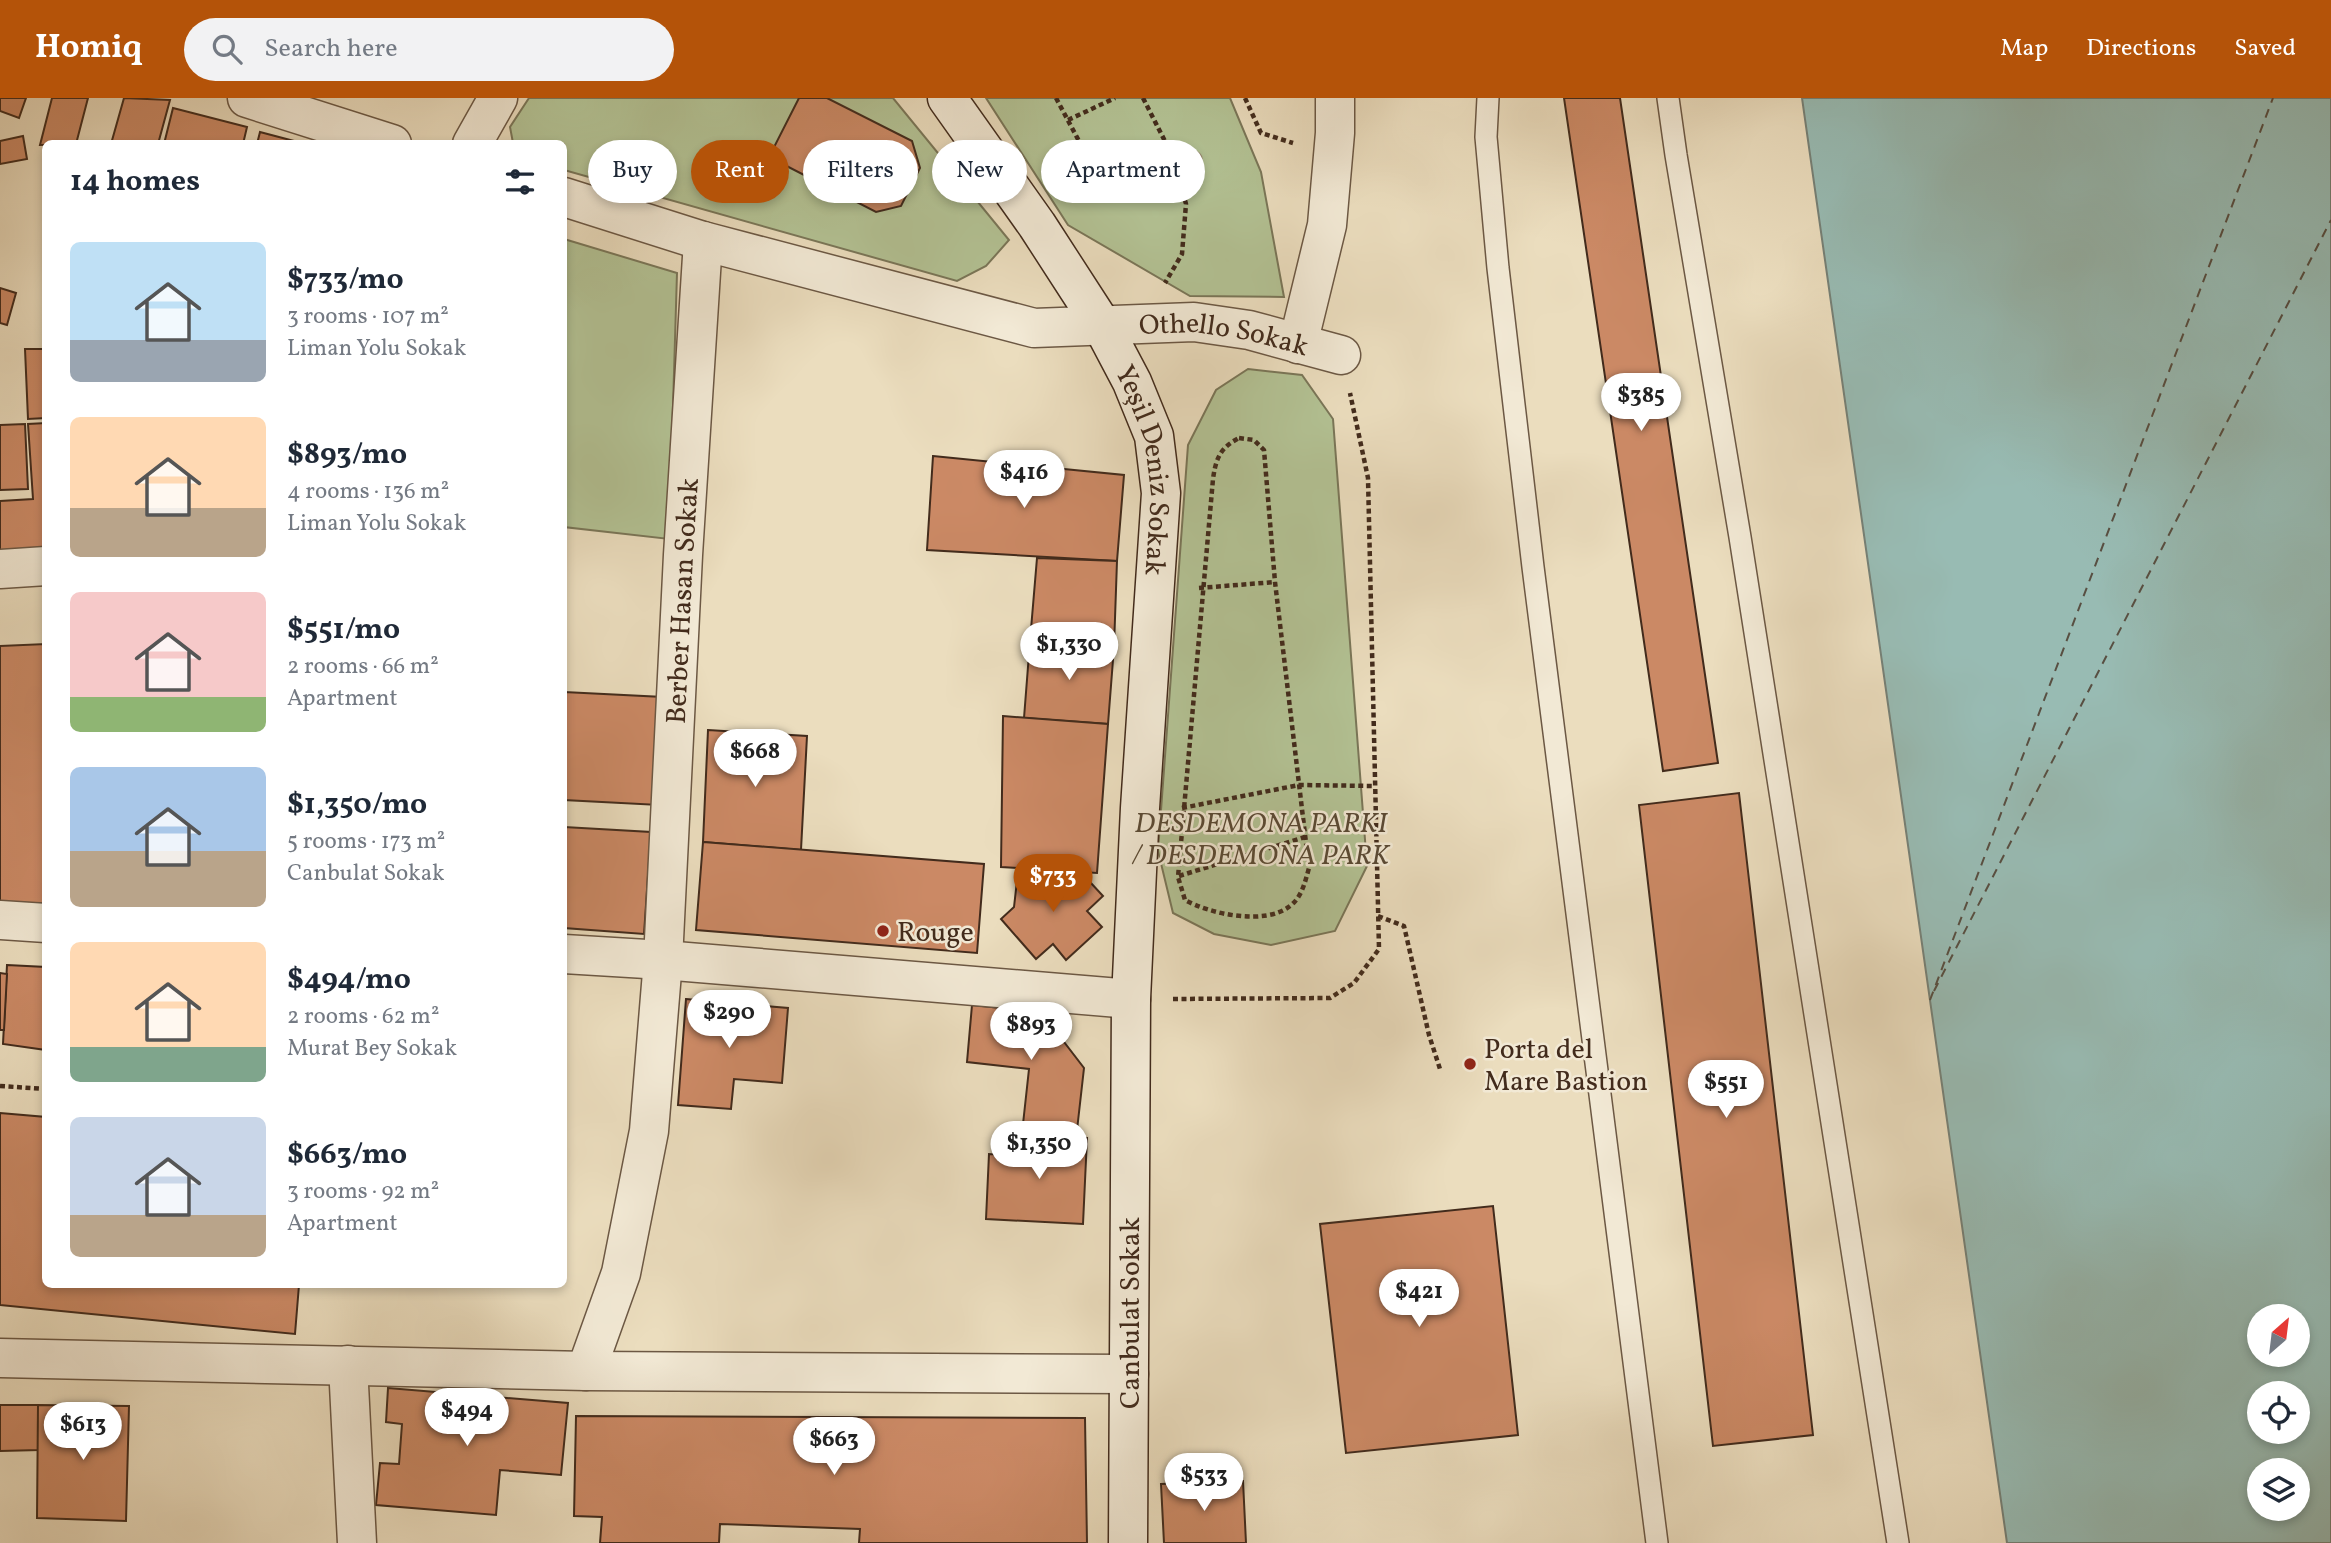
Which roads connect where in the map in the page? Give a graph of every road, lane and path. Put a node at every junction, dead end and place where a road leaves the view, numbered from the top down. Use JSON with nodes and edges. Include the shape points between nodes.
{"nodes":[{"id":1,"x":247,"y":98,"type":"edge"},
{"id":2,"x":498,"y":98,"type":"edge"},
{"id":3,"x":947,"y":98,"type":"edge"},
{"id":4,"x":1056,"y":98,"type":"edge"},
{"id":5,"x":1115,"y":98,"type":"edge"},
{"id":6,"x":1143,"y":98,"type":"edge"},
{"id":7,"x":1335,"y":98,"type":"edge"},
{"id":8,"x":1488,"y":98,"type":"edge"},
{"id":9,"x":1668,"y":98,"type":"edge"},
{"id":10,"x":1068,"y":120,"type":"junction"},
{"id":11,"x":379,"y":140,"type":"edge"},
{"id":12,"x":474,"y":140,"type":"edge"},
{"id":13,"x":1078,"y":140,"type":"edge"},
{"id":14,"x":567,"y":198,"type":"edge"},
{"id":15,"x":703,"y":241,"type":"junction"},
{"id":16,"x":1159,"y":290,"type":"dead end"},
{"id":17,"x":1103,"y":327,"type":"junction"},
{"id":18,"x":1298,"y":344,"type":"junction"},
{"id":19,"x":1341,"y":355,"type":"joint"},
{"id":20,"x":42,"y":566,"type":"edge"},
{"id":21,"x":0,"y":569,"type":"edge"},
{"id":22,"x":1275,"y":582,"type":"junction"},
{"id":23,"x":1202,"y":588,"type":"junction"},
{"id":24,"x":1190,"y":589,"type":"dead end"},
{"id":25,"x":1298,"y":785,"type":"junction"},
{"id":26,"x":1375,"y":786,"type":"junction"},
{"id":27,"x":1184,"y":808,"type":"junction"},
{"id":28,"x":1172,"y":809,"type":"dead end"},
{"id":29,"x":1305,"y":837,"type":"junction"},
{"id":30,"x":1178,"y":877,"type":"junction"},
{"id":31,"x":1378,"y":916,"type":"junction"},
{"id":32,"x":0,"y":920,"type":"edge"},
{"id":33,"x":42,"y":923,"type":"edge"},
{"id":34,"x":567,"y":954,"type":"edge"},
{"id":35,"x":663,"y":960,"type":"junction"},
{"id":36,"x":1130,"y":999,"type":"junction"},
{"id":37,"x":1440,"y":1069,"type":"dead end"},
{"id":38,"x":0,"y":1086,"type":"edge"},
{"id":39,"x":42,"y":1089,"type":"edge"},
{"id":40,"x":0,"y":1358,"type":"edge"},
{"id":41,"x":348,"y":1365,"type":"junction"},
{"id":42,"x":586,"y":1371,"type":"junction"},
{"id":43,"x":1129,"y":1374,"type":"junction"},
{"id":44,"x":357,"y":1543,"type":"edge"},
{"id":45,"x":1128,"y":1543,"type":"edge"},
{"id":46,"x":1657,"y":1543,"type":"edge"},
{"id":47,"x":1898,"y":1543,"type":"edge"}],
"edges":[{"from":1,"to":11,"type":"street"},
{"from":2,"to":12,"type":"street"},
{"from":3,"to":17,"type":"street","name":"Yeşil Deniz Sokak"},
{"from":4,"to":10,"type":"path"},
{"from":5,"to":10,"type":"path"},
{"from":6,"to":16,"type":"path","via":[[1173,157],[1186,204],[1182,254]]},
{"from":7,"to":18,"type":"street","via":[[1326,225]]},
{"from":8,"to":46,"type":"lane","via":[[1486,137],[1497,268]]},
{"from":9,"to":47,"type":"lane"},
{"from":10,"to":13,"type":"path"},
{"from":14,"to":15,"type":"street","name":"Othello Sokak"},
{"from":15,"to":17,"type":"street","name":"Othello Sokak","via":[[1034,328]]},
{"from":15,"to":35,"type":"street","name":"Berber Hasan Sokak"},
{"from":17,"to":18,"type":"street","name":"Othello Sokak","via":[[1194,322],[1249,330]]},
{"from":17,"to":36,"type":"street","name":"Yeşil Deniz Sokak","via":[[1154,436],[1161,493]]},
{"from":18,"to":19,"type":"street","name":"Othello Sokak"},
{"from":19,"to":26,"type":"path","via":[[1368,478]]},
{"from":20,"to":21,"type":"street"},
{"from":22,"to":23,"type":"path"},
{"from":22,"to":23,"type":"path","via":[[1264,450],[1254,440],[1239,438],[1217,457]]},
{"from":22,"to":25,"type":"path"},
{"from":23,"to":24,"type":"path"},
{"from":23,"to":27,"type":"path"},
{"from":25,"to":26,"type":"path"},
{"from":25,"to":27,"type":"path"},
{"from":25,"to":29,"type":"path"},
{"from":26,"to":31,"type":"path"},
{"from":27,"to":28,"type":"path"},
{"from":27,"to":30,"type":"path"},
{"from":29,"to":30,"type":"path"},
{"from":29,"to":30,"type":"path","via":[[1310,868],[1303,890],[1290,907],[1275,913],[1247,917],[1195,905],[1185,900]]},
{"from":31,"to":36,"type":"path","via":[[1379,949],[1354,983],[1330,998]]},
{"from":31,"to":37,"type":"path","via":[[1404,926]]},
{"from":32,"to":33,"type":"street"},
{"from":34,"to":35,"type":"street"},
{"from":35,"to":36,"type":"street"},
{"from":35,"to":42,"type":"street","name":"Berber Hasan Sokak","via":[[649,1131],[621,1273]]},
{"from":36,"to":43,"type":"street","name":"Canbulat Sokak"},
{"from":38,"to":39,"type":"path"},
{"from":40,"to":41,"type":"street"},
{"from":41,"to":42,"type":"street"},
{"from":41,"to":44,"type":"street"},
{"from":42,"to":43,"type":"street"},
{"from":43,"to":45,"type":"street","name":"Canbulat Sokak"}]}
